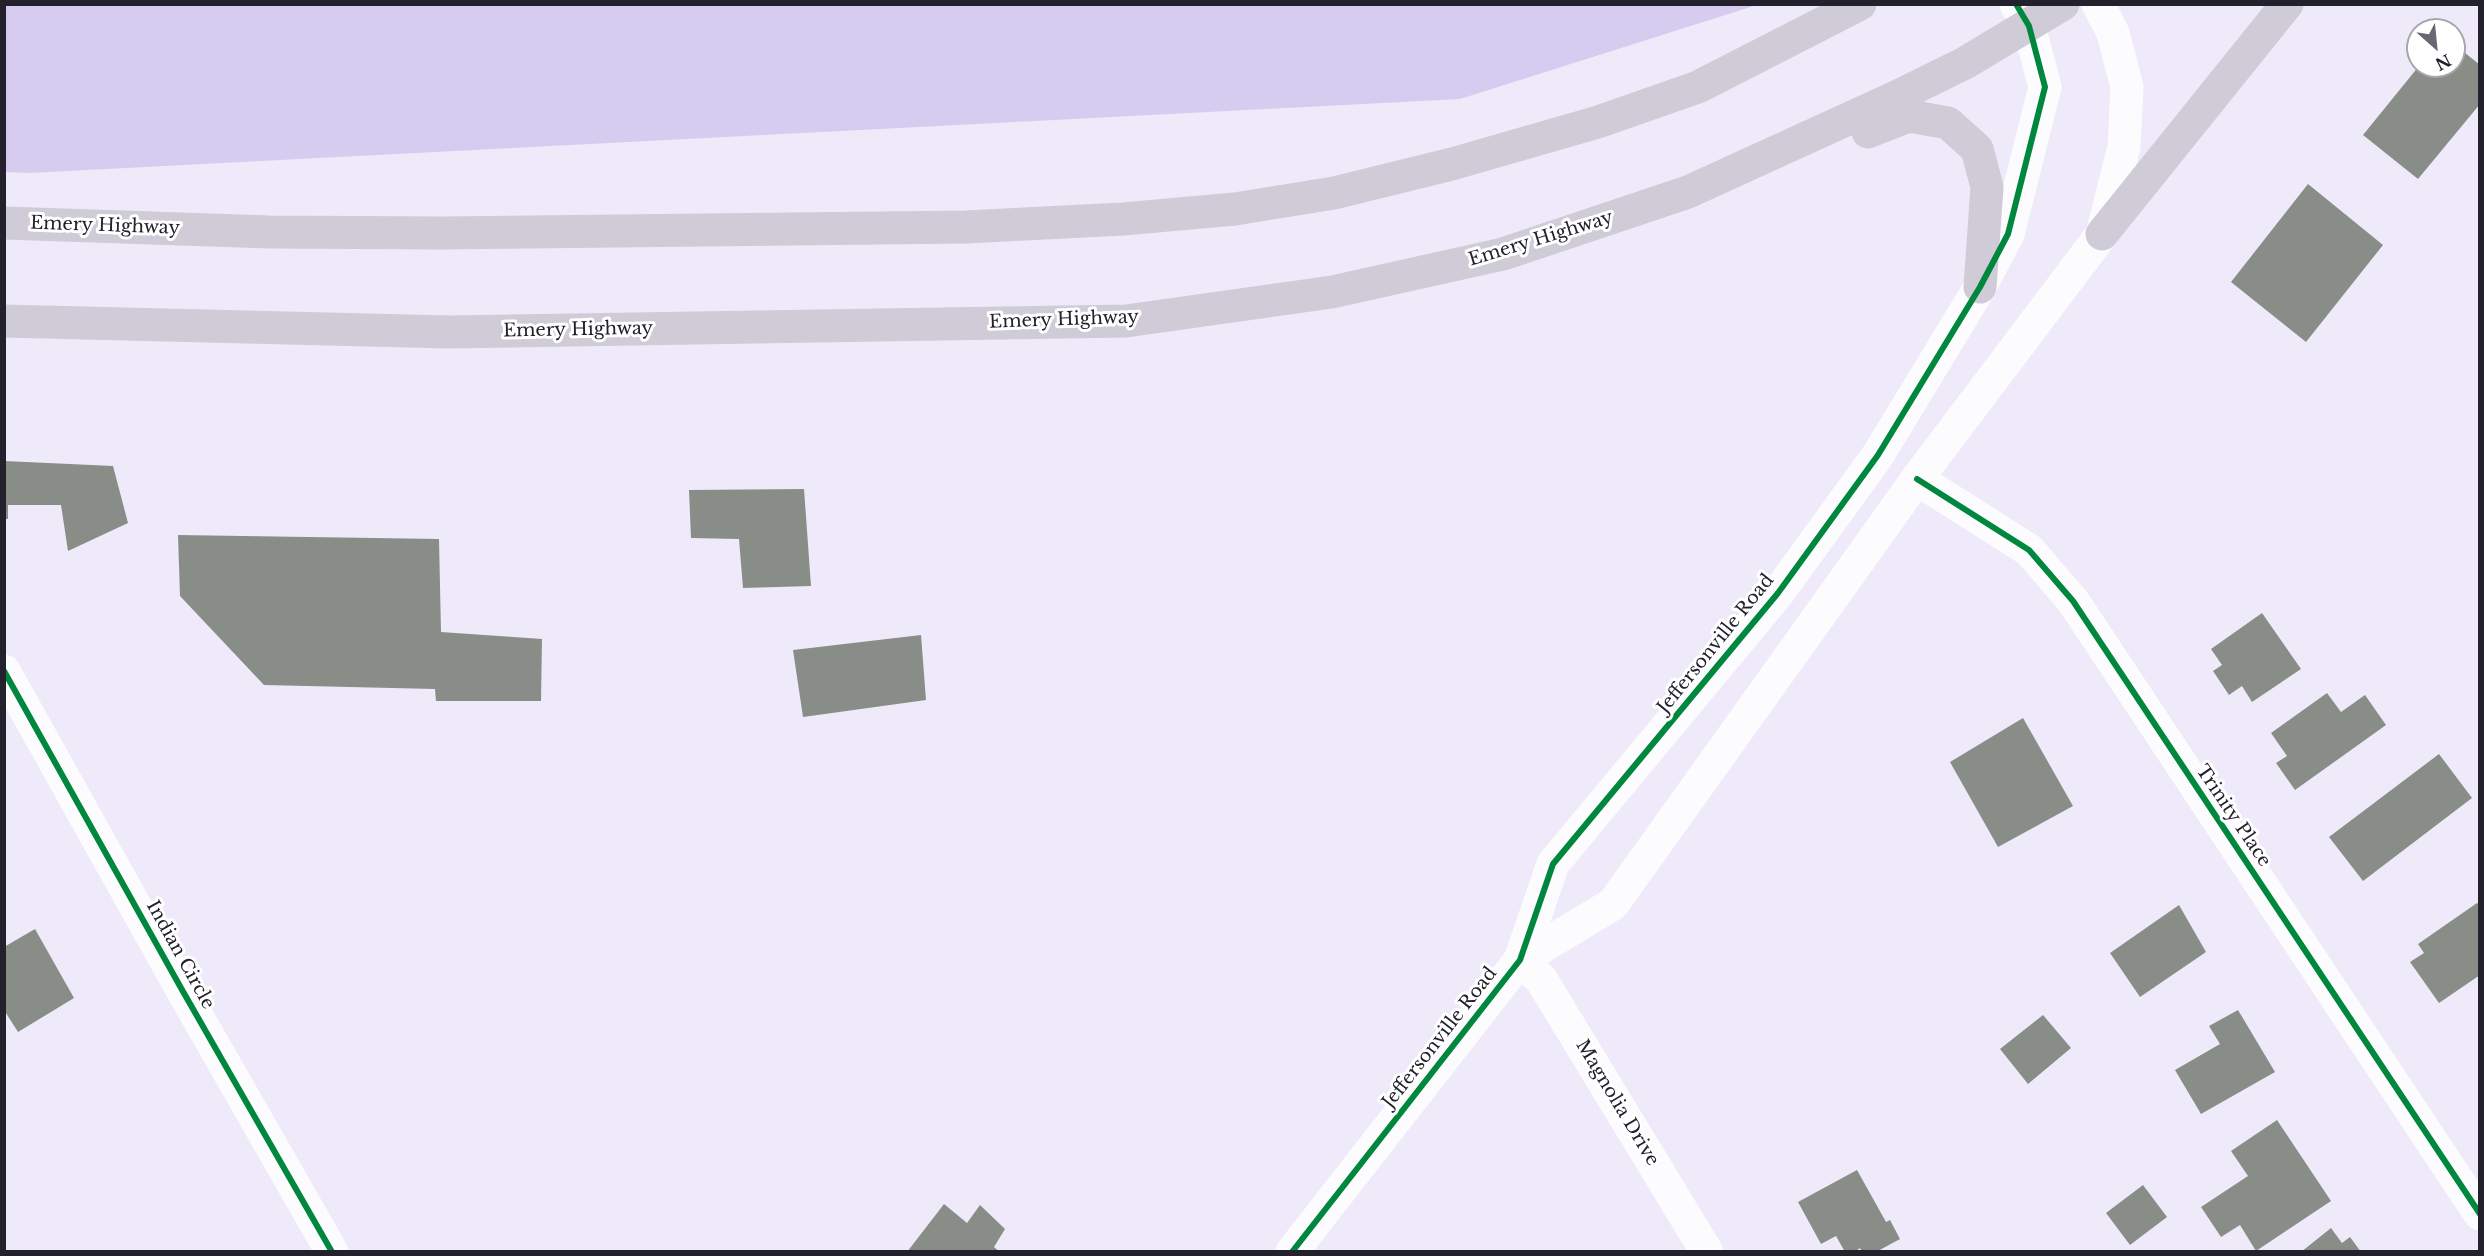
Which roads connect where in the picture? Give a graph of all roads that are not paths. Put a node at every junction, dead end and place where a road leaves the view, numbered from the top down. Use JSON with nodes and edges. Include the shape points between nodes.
{"nodes":[{"id":1,"x":1860,"y":4,"type":"edge"},
{"id":2,"x":2063,"y":4,"type":"edge"},
{"id":3,"x":2098,"y":4,"type":"edge"},
{"id":4,"x":2287,"y":4,"type":"edge"},
{"id":5,"x":2023,"y":15,"type":"edge"},
{"id":6,"x":1781,"y":150,"type":"junction"},
{"id":7,"x":4,"y":223,"type":"edge"},
{"id":8,"x":2102,"y":234,"type":"junction"},
{"id":9,"x":1980,"y":287,"type":"junction"},
{"id":10,"x":4,"y":321,"type":"edge"},
{"id":11,"x":1917,"y":478,"type":"junction"},
{"id":12,"x":4,"y":671,"type":"edge"},
{"id":13,"x":1520,"y":960,"type":"junction"},
{"id":14,"x":2480,"y":1214,"type":"edge"},
{"id":15,"x":332,"y":1251,"type":"edge"},
{"id":16,"x":1292,"y":1251,"type":"edge"},
{"id":17,"x":1707,"y":1251,"type":"edge"}],
"edges":[{"from":1,"to":7,"type":"highway","name":"Emery Highway","via":[[1698,87],[1598,122],[1355,188],[1235,209],[966,227],[454,233],[270,232]]},
{"from":2,"to":5,"type":"highway","name":"Emery Highway"},
{"from":3,"to":8,"type":"street","name":"Jeffersonville Road","via":[[2113,33],[2127,87],[2124,147]]},
{"from":4,"to":8,"type":"highway"},
{"from":5,"to":6,"type":"highway","name":"Emery Highway","via":[[1955,68]]},
{"from":5,"to":9,"type":"street","name":"Jeffersonville Road","via":[[2045,87],[2008,234]]},
{"from":6,"to":9,"type":"highway","via":[[1844,142],[1909,116],[1948,123],[1977,149],[1987,187]]},
{"from":6,"to":10,"type":"highway","name":"Emery Highway","via":[[1688,192],[1503,254],[1332,292],[1126,321],[449,332]]},
{"from":8,"to":11,"type":"street","name":"Jeffersonville Road"},
{"from":9,"to":13,"type":"street","name":"Jeffersonville Road","via":[[1878,455],[1778,593],[1553,864]]},
{"from":11,"to":13,"type":"street","name":"Jeffersonville Road","via":[[1612,904]]},
{"from":11,"to":14,"type":"street","name":"Trinity Place","via":[[2029,550],[2073,601]]},
{"from":12,"to":15,"type":"street","name":"Indian Circle"},
{"from":13,"to":16,"type":"street","name":"Jeffersonville Road"},
{"from":13,"to":17,"type":"street","name":"Magnolia Drive","via":[[1541,979]]}]}
